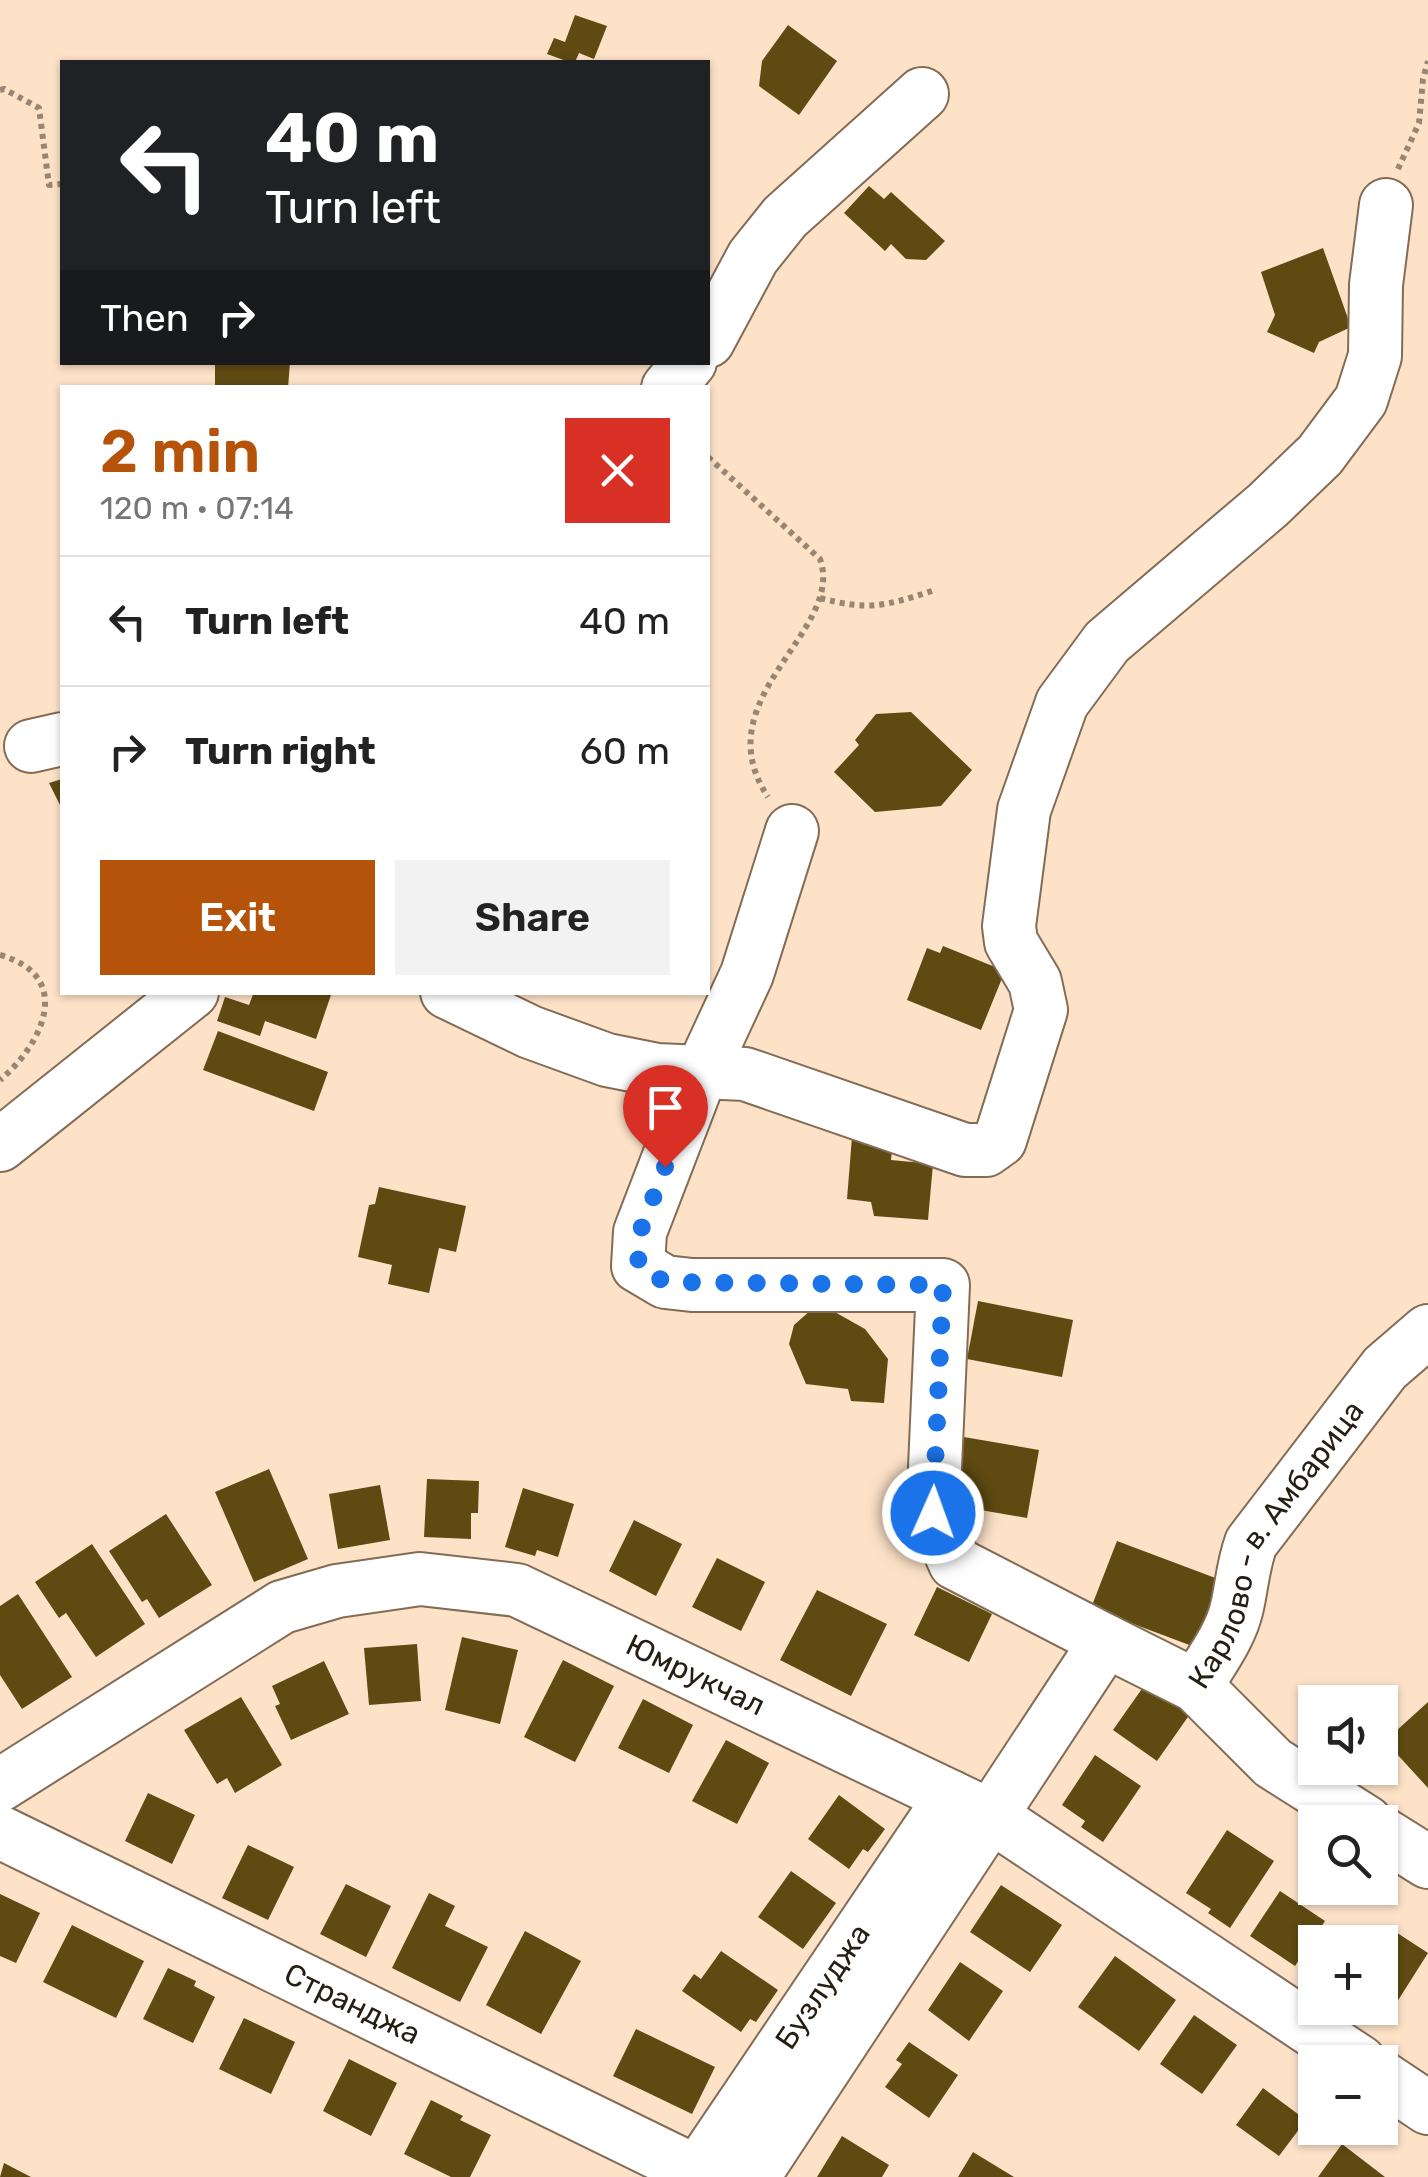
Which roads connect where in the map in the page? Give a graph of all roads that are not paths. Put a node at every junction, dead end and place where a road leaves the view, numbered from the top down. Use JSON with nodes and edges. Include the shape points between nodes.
{"nodes":[{"id":1,"x":922,"y":94,"type":"dead end"},
{"id":2,"x":1386,"y":206,"type":"road end"},
{"id":3,"x":710,"y":337,"type":"edge"},
{"id":4,"x":687,"y":365,"type":"edge"},
{"id":5,"x":671,"y":385,"type":"edge"},
{"id":6,"x":792,"y":831,"type":"road end"},
{"id":7,"x":188,"y":995,"type":"edge"},
{"id":8,"x":453,"y":995,"type":"edge"},
{"id":9,"x":702,"y":1071,"type":"junction"},
{"id":10,"x":0,"y":1145,"type":"edge"},
{"id":11,"x":1428,"y":1331,"type":"edge"},
{"id":12,"x":1106,"y":1641,"type":"junction"},
{"id":13,"x":1196,"y":1686,"type":"junction"},
{"id":14,"x":0,"y":1785,"type":"edge"},
{"id":15,"x":1339,"y":1805,"type":"edge"},
{"id":16,"x":971,"y":1806,"type":"junction"},
{"id":17,"x":0,"y":1832,"type":"edge"},
{"id":18,"x":1398,"y":1843,"type":"edge"},
{"id":19,"x":1428,"y":1862,"type":"edge"},
{"id":20,"x":1334,"y":2045,"type":"edge"},
{"id":21,"x":1398,"y":2088,"type":"edge"},
{"id":22,"x":1428,"y":2108,"type":"edge"},
{"id":23,"x":699,"y":2175,"type":"edge"},
{"id":24,"x":753,"y":2177,"type":"edge"}],
"edges":[{"from":1,"to":3,"type":"street","via":[[786,217],[753,257]]},
{"from":2,"to":9,"type":"street","via":[[1375,356],[1361,400],[1320,455],[1268,506],[1108,642],[1062,703],[1024,810],[1009,926],[1041,1010],[1000,1140],[986,1150],[965,1150],[745,1074]]},
{"from":4,"to":5,"type":"street"},
{"from":6,"to":9,"type":"street","via":[[747,974]]},
{"from":7,"to":10,"type":"street"},
{"from":8,"to":9,"type":"street","via":[[608,1060]]},
{"from":9,"to":12,"type":"street","name":"Карлово - в. Амбарица","via":[[640,1232],[638,1266],[665,1282],[692,1285],[943,1285],[933,1513],[946,1545],[956,1562]]},
{"from":11,"to":13,"type":"street","name":"Карлово - в. Амбарица","via":[[1384,1368],[1250,1543],[1229,1631]]},
{"from":12,"to":13,"type":"street","name":"Карлово - в. Амбарица"},
{"from":12,"to":16,"type":"street"},
{"from":13,"to":15,"type":"street","via":[[1273,1763]]},
{"from":14,"to":16,"type":"street","name":"Юмрукчал","via":[[282,1607],[337,1590],[420,1580],[518,1590]]},
{"from":16,"to":20,"type":"street","name":"Юмрукчал"},
{"from":16,"to":23,"type":"street","name":"Бузлуджа"},
{"from":16,"to":24,"type":"street","name":"Бузлуджа"},
{"from":17,"to":23,"type":"street","name":"Странджа"},
{"from":18,"to":19,"type":"street"},
{"from":21,"to":22,"type":"street"}]}
